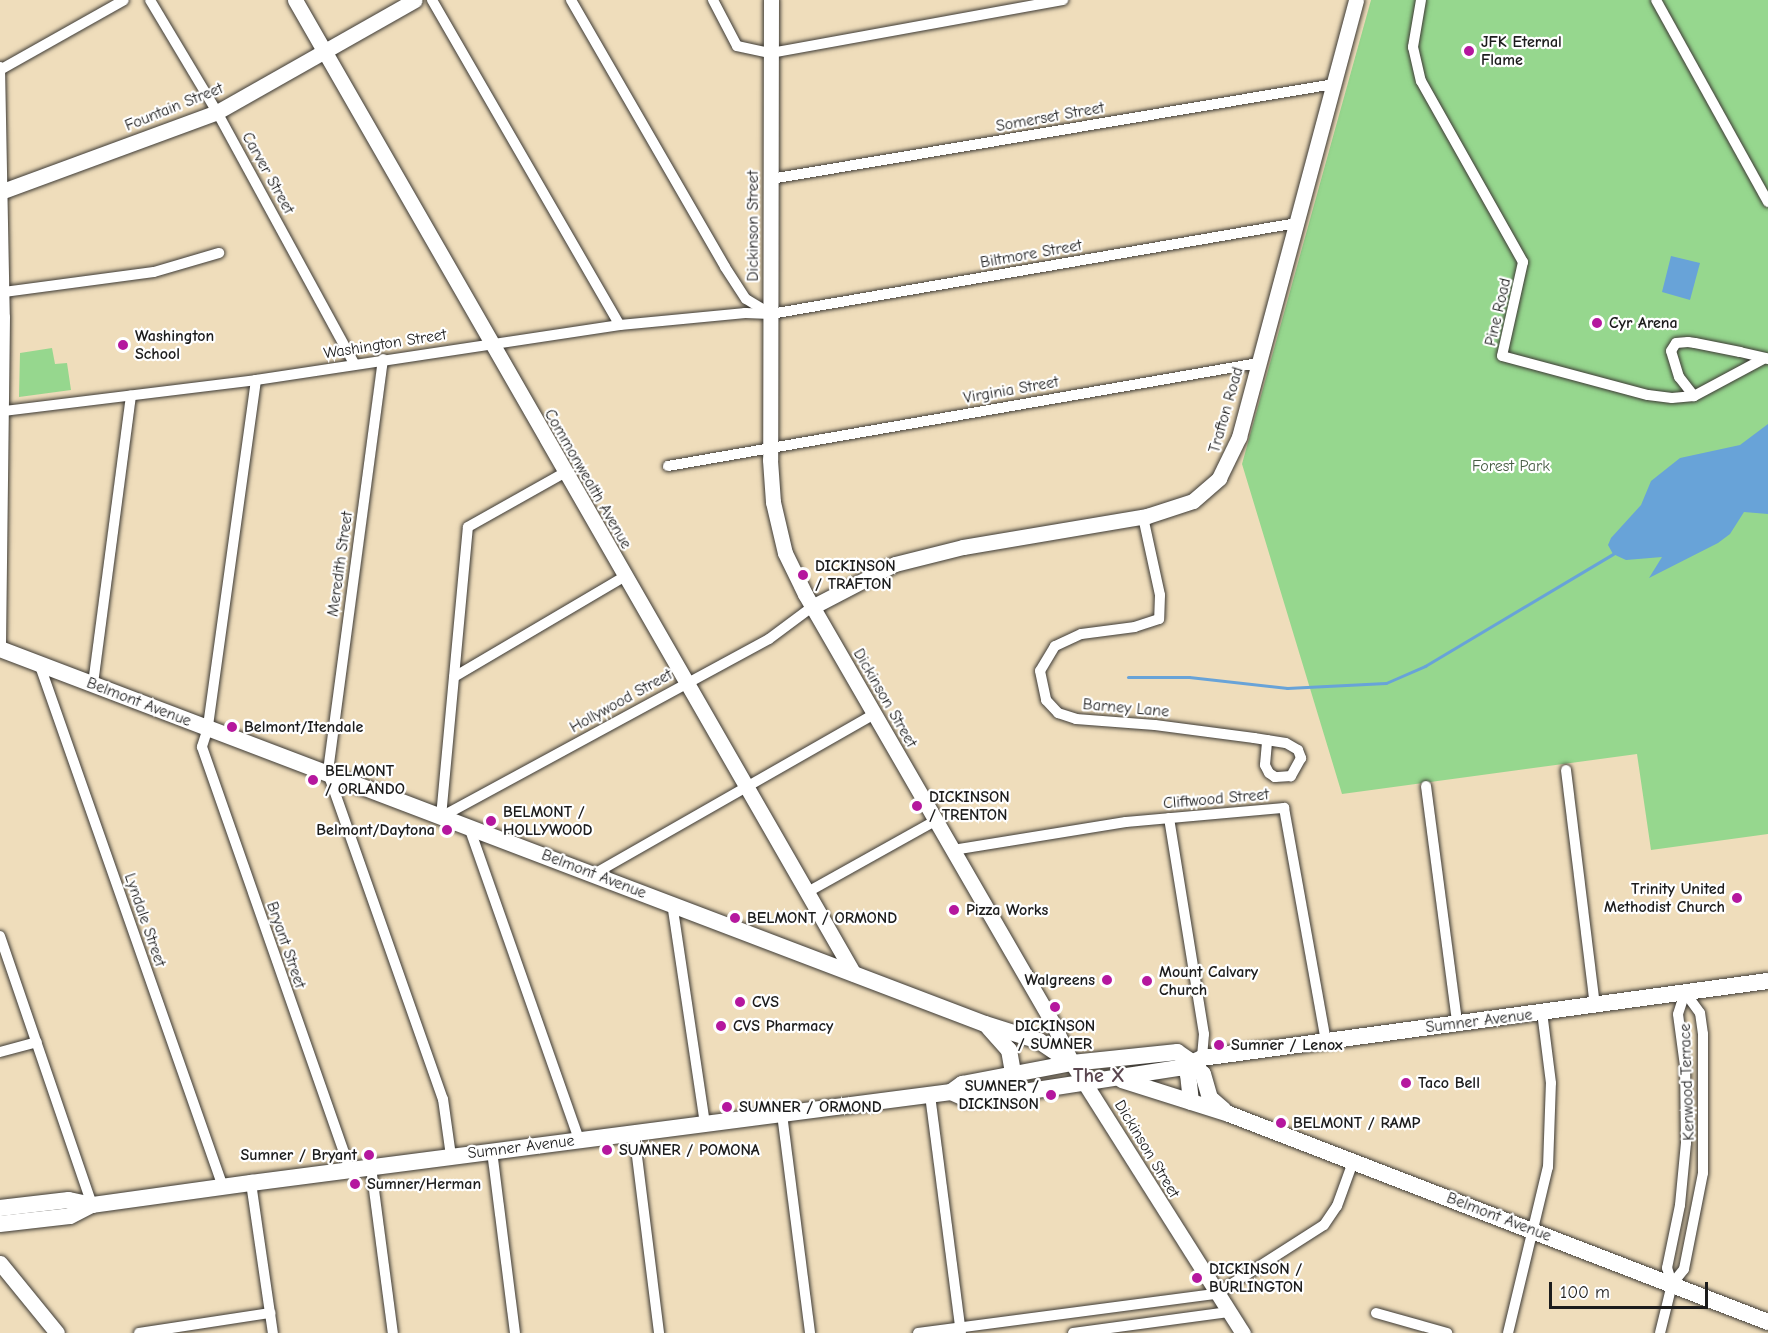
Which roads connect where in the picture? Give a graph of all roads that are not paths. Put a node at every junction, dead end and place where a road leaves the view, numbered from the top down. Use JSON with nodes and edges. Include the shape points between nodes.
{"nodes":[{"id":1,"x":124,"y":0,"type":"edge"},
{"id":2,"x":150,"y":0,"type":"edge"},
{"id":3,"x":295,"y":0,"type":"edge"},
{"id":4,"x":415,"y":0,"type":"edge"},
{"id":5,"x":432,"y":0,"type":"edge"},
{"id":6,"x":570,"y":0,"type":"edge"},
{"id":7,"x":713,"y":0,"type":"edge"},
{"id":8,"x":771,"y":0,"type":"edge"},
{"id":9,"x":1064,"y":0,"type":"edge"},
{"id":10,"x":1356,"y":0,"type":"edge"},
{"id":11,"x":1421,"y":0,"type":"edge"},
{"id":12,"x":1656,"y":0,"type":"edge"},
{"id":13,"x":325,"y":52,"type":"junction"},
{"id":14,"x":771,"y":53,"type":"junction"},
{"id":15,"x":1,"y":69,"type":"edge"},
{"id":16,"x":1334,"y":84,"type":"junction"},
{"id":17,"x":217,"y":112,"type":"junction"},
{"id":18,"x":771,"y":180,"type":"junction"},
{"id":19,"x":1,"y":192,"type":"edge"},
{"id":20,"x":1768,"y":202,"type":"edge"},
{"id":21,"x":1297,"y":223,"type":"junction"},
{"id":22,"x":219,"y":254,"type":"dead end"},
{"id":23,"x":4,"y":292,"type":"junction"},
{"id":24,"x":771,"y":314,"type":"junction"},
{"id":25,"x":2,"y":317,"type":"edge"},
{"id":26,"x":620,"y":325,"type":"junction"},
{"id":27,"x":490,"y":343,"type":"junction"},
{"id":28,"x":383,"y":359,"type":"junction"},
{"id":29,"x":1767,"y":359,"type":"edge"},
{"id":30,"x":354,"y":363,"type":"junction"},
{"id":31,"x":1258,"y":363,"type":"junction"},
{"id":32,"x":256,"y":380,"type":"junction"},
{"id":33,"x":131,"y":396,"type":"junction"},
{"id":34,"x":1694,"y":396,"type":"junction"},
{"id":35,"x":4,"y":411,"type":"junction"},
{"id":36,"x":2,"y":437,"type":"edge"},
{"id":37,"x":770,"y":450,"type":"junction"},
{"id":38,"x":668,"y":466,"type":"dead end"},
{"id":39,"x":564,"y":473,"type":"junction"},
{"id":40,"x":1143,"y":517,"type":"junction"},
{"id":41,"x":624,"y":577,"type":"junction"},
{"id":42,"x":812,"y":607,"type":"junction"},
{"id":43,"x":0,"y":649,"type":"edge"},
{"id":44,"x":39,"y":663,"type":"junction"},
{"id":45,"x":454,"y":677,"type":"junction"},
{"id":46,"x":686,"y":683,"type":"junction"},
{"id":47,"x":93,"y":684,"type":"junction"},
{"id":48,"x":874,"y":714,"type":"junction"},
{"id":49,"x":208,"y":728,"type":"junction"},
{"id":50,"x":1267,"y":740,"type":"dead end"},
{"id":51,"x":1566,"y":771,"type":"dead end"},
{"id":52,"x":328,"y":773,"type":"junction"},
{"id":53,"x":1426,"y":786,"type":"dead end"},
{"id":54,"x":745,"y":788,"type":"junction"},
{"id":55,"x":441,"y":817,"type":"junction"},
{"id":56,"x":1169,"y":818,"type":"junction"},
{"id":57,"x":935,"y":821,"type":"junction"},
{"id":58,"x":469,"y":827,"type":"junction"},
{"id":59,"x":953,"y":850,"type":"junction"},
{"id":60,"x":594,"y":874,"type":"junction"},
{"id":61,"x":806,"y":893,"type":"junction"},
{"id":62,"x":672,"y":903,"type":"junction"},
{"id":63,"x":0,"y":936,"type":"edge"},
{"id":64,"x":854,"y":974,"type":"junction"},
{"id":65,"x":1768,"y":981,"type":"edge"},
{"id":66,"x":1685,"y":992,"type":"junction"},
{"id":67,"x":1595,"y":1005,"type":"junction"},
{"id":68,"x":1542,"y":1012,"type":"junction"},
{"id":69,"x":1457,"y":1023,"type":"junction"},
{"id":70,"x":985,"y":1024,"type":"junction"},
{"id":71,"x":1326,"y":1041,"type":"junction"},
{"id":72,"x":37,"y":1042,"type":"junction"},
{"id":73,"x":0,"y":1052,"type":"edge"},
{"id":74,"x":1196,"y":1062,"type":"junction"},
{"id":75,"x":1072,"y":1063,"type":"junction"},
{"id":76,"x":1014,"y":1073,"type":"junction"},
{"id":77,"x":1116,"y":1078,"type":"junction"},
{"id":78,"x":1086,"y":1083,"type":"junction"},
{"id":79,"x":951,"y":1092,"type":"junction"},
{"id":80,"x":1017,"y":1093,"type":"junction"},
{"id":81,"x":930,"y":1095,"type":"junction"},
{"id":82,"x":1191,"y":1102,"type":"junction"},
{"id":83,"x":782,"y":1114,"type":"junction"},
{"id":84,"x":1229,"y":1114,"type":"junction"},
{"id":85,"x":705,"y":1123,"type":"junction"},
{"id":86,"x":634,"y":1132,"type":"junction"},
{"id":87,"x":579,"y":1140,"type":"junction"},
{"id":88,"x":1686,"y":1143,"type":"junction"},
{"id":89,"x":1705,"y":1145,"type":"junction"},
{"id":90,"x":492,"y":1151,"type":"junction"},
{"id":91,"x":451,"y":1156,"type":"junction"},
{"id":92,"x":1353,"y":1161,"type":"junction"},
{"id":93,"x":371,"y":1167,"type":"junction"},
{"id":94,"x":350,"y":1170,"type":"junction"},
{"id":95,"x":251,"y":1183,"type":"junction"},
{"id":96,"x":223,"y":1186,"type":"junction"},
{"id":97,"x":92,"y":1205,"type":"junction"},
{"id":98,"x":0,"y":1208,"type":"edge"},
{"id":99,"x":0,"y":1224,"type":"edge"},
{"id":100,"x":1535,"y":1230,"type":"junction"},
{"id":101,"x":0,"y":1263,"type":"edge"},
{"id":102,"x":1672,"y":1284,"type":"junction"},
{"id":103,"x":1216,"y":1294,"type":"junction"},
{"id":104,"x":1229,"y":1312,"type":"junction"},
{"id":105,"x":270,"y":1314,"type":"junction"},
{"id":106,"x":1376,"y":1314,"type":"dead end"},
{"id":107,"x":1768,"y":1322,"type":"edge"},
{"id":108,"x":961,"y":1330,"type":"edge"},
{"id":109,"x":57,"y":1333,"type":"edge"},
{"id":110,"x":139,"y":1333,"type":"edge"},
{"id":111,"x":273,"y":1333,"type":"edge"},
{"id":112,"x":393,"y":1333,"type":"edge"},
{"id":113,"x":515,"y":1333,"type":"edge"},
{"id":114,"x":659,"y":1333,"type":"edge"},
{"id":115,"x":810,"y":1333,"type":"edge"},
{"id":116,"x":918,"y":1333,"type":"edge"},
{"id":117,"x":1073,"y":1333,"type":"edge"},
{"id":118,"x":1243,"y":1333,"type":"edge"},
{"id":119,"x":1447,"y":1333,"type":"edge"},
{"id":120,"x":1508,"y":1333,"type":"edge"},
{"id":121,"x":1660,"y":1333,"type":"edge"}],
"edges":[{"from":1,"to":15,"type":"street"},
{"from":2,"to":17,"type":"street","name":"Carver Street"},
{"from":3,"to":13,"type":"street","name":"Commonwealth Avenue"},
{"from":4,"to":13,"type":"street","name":"Fountain Street"},
{"from":5,"to":26,"type":"street"},
{"from":6,"to":24,"type":"street","via":[[725,267],[746,299]]},
{"from":7,"to":14,"type":"street","via":[[737,46]]},
{"from":8,"to":14,"type":"street","name":"Dickinson Street"},
{"from":9,"to":14,"type":"street"},
{"from":10,"to":16,"type":"street","name":"Trafton Road"},
{"from":11,"to":34,"type":"street","name":"Pine Road","via":[[1413,41],[1421,81],[1523,262],[1502,356],[1648,395],[1672,399]]},
{"from":12,"to":20,"type":"street"},
{"from":13,"to":17,"type":"street","name":"Fountain Street"},
{"from":13,"to":27,"type":"street","name":"Commonwealth Avenue"},
{"from":14,"to":18,"type":"street","name":"Dickinson Street"},
{"from":15,"to":19,"type":"street"},
{"from":16,"to":18,"type":"street","name":"Somerset Street"},
{"from":16,"to":21,"type":"street","name":"Trafton Road"},
{"from":17,"to":19,"type":"street","name":"Fountain Street"},
{"from":17,"to":30,"type":"street","name":"Carver Street"},
{"from":18,"to":24,"type":"street","name":"Dickinson Street"},
{"from":19,"to":23,"type":"street"},
{"from":21,"to":24,"type":"street","name":"Biltmore Street"},
{"from":21,"to":31,"type":"street","name":"Trafton Road"},
{"from":22,"to":23,"type":"street","via":[[154,272]]},
{"from":23,"to":25,"type":"street"},
{"from":24,"to":26,"type":"street","name":"Washington Street"},
{"from":24,"to":37,"type":"street","name":"Dickinson Street"},
{"from":25,"to":35,"type":"street"},
{"from":26,"to":27,"type":"street","name":"Washington Street"},
{"from":27,"to":28,"type":"street","name":"Washington Street"},
{"from":27,"to":39,"type":"street","name":"Commonwealth Avenue"},
{"from":28,"to":30,"type":"street","name":"Washington Street"},
{"from":28,"to":52,"type":"street","name":"Meredith Street"},
{"from":29,"to":34,"type":"street","name":"Pine Road"},
{"from":29,"to":34,"type":"street","name":"Pine Road","via":[[1695,342],[1676,343],[1671,351],[1673,362],[1681,382]]},
{"from":30,"to":32,"type":"street","name":"Washington Street"},
{"from":31,"to":37,"type":"street","name":"Virginia Street"},
{"from":31,"to":40,"type":"street","name":"Trafton Road","via":[[1237,443],[1224,473],[1192,501]]},
{"from":32,"to":33,"type":"street","name":"Washington Street"},
{"from":32,"to":49,"type":"street","name":"Bryant Street"},
{"from":33,"to":35,"type":"street","name":"Washington Street"},
{"from":33,"to":47,"type":"street"},
{"from":35,"to":36,"type":"street"},
{"from":36,"to":43,"type":"street"},
{"from":37,"to":38,"type":"street","name":"Virginia Street"},
{"from":37,"to":42,"type":"street","name":"Dickinson Street","via":[[772,491],[781,538]]},
{"from":39,"to":41,"type":"street","name":"Commonwealth Avenue"},
{"from":39,"to":45,"type":"street","via":[[468,527]]},
{"from":40,"to":42,"type":"street","name":"Trafton Road","via":[[913,558],[861,579]]},
{"from":40,"to":50,"type":"street","name":"Barney Lane","via":[[1160,595],[1159,619],[1134,627],[1081,634],[1061,642],[1049,651],[1041,665],[1043,694],[1053,709],[1070,717]]},
{"from":41,"to":45,"type":"street"},
{"from":41,"to":46,"type":"street","name":"Commonwealth Avenue"},
{"from":42,"to":46,"type":"street","name":"Hollywood Street","via":[[769,639]]},
{"from":42,"to":48,"type":"street","name":"Dickinson Street"},
{"from":43,"to":44,"type":"main road","name":"Belmont Avenue"},
{"from":44,"to":47,"type":"main road","name":"Belmont Avenue"},
{"from":44,"to":96,"type":"street","name":"Lyndale Street"},
{"from":45,"to":55,"type":"street"},
{"from":46,"to":54,"type":"street","name":"Commonwealth Avenue"},
{"from":46,"to":55,"type":"street","name":"Hollywood Street"},
{"from":47,"to":49,"type":"main road","name":"Belmont Avenue"},
{"from":48,"to":54,"type":"street"},
{"from":48,"to":57,"type":"street","name":"Dickinson Street"},
{"from":49,"to":52,"type":"main road","name":"Belmont Avenue"},
{"from":49,"to":94,"type":"street","name":"Bryant Street","via":[[202,747],[207,765]]},
{"from":51,"to":67,"type":"street"},
{"from":52,"to":55,"type":"main road","name":"Belmont Avenue"},
{"from":52,"to":91,"type":"street","via":[[443,1099]]},
{"from":53,"to":69,"type":"street"},
{"from":54,"to":60,"type":"street"},
{"from":54,"to":61,"type":"street","name":"Commonwealth Avenue"},
{"from":55,"to":58,"type":"main road","name":"Belmont Avenue"},
{"from":56,"to":59,"type":"street","name":"Cliftwood Street"},
{"from":56,"to":71,"type":"street","name":"Cliftwood Street","via":[[1284,808]]},
{"from":56,"to":74,"type":"street","via":[[1204,1034]]},
{"from":57,"to":59,"type":"street","name":"Dickinson Street"},
{"from":57,"to":61,"type":"street"},
{"from":58,"to":60,"type":"main road","name":"Belmont Avenue"},
{"from":58,"to":87,"type":"street"},
{"from":59,"to":75,"type":"street","name":"Dickinson Street"},
{"from":60,"to":62,"type":"main road","name":"Belmont Avenue"},
{"from":61,"to":64,"type":"street","name":"Commonwealth Avenue"},
{"from":62,"to":64,"type":"main road","name":"Belmont Avenue"},
{"from":62,"to":85,"type":"street"},
{"from":63,"to":72,"type":"street"},
{"from":64,"to":70,"type":"main road","name":"Belmont Avenue"},
{"from":65,"to":66,"type":"main road","name":"Sumner Avenue"},
{"from":66,"to":67,"type":"main road","name":"Sumner Avenue"},
{"from":66,"to":88,"type":"street","name":"Kenwood Terrace","via":[[1678,1014],[1685,1066]]},
{"from":66,"to":89,"type":"street","name":"Kenwood Terrace","via":[[1701,1015]]},
{"from":67,"to":68,"type":"main road","name":"Sumner Avenue"},
{"from":68,"to":69,"type":"main road","name":"Sumner Avenue"},
{"from":68,"to":100,"type":"street","via":[[1551,1118],[1546,1183]]},
{"from":69,"to":71,"type":"main road","name":"Sumner Avenue"},
{"from":70,"to":75,"type":"main road","name":"Belmont Avenue","via":[[1039,1041]]},
{"from":70,"to":76,"type":"main road","name":"Belmont Avenue","via":[[1009,1050]]},
{"from":71,"to":74,"type":"main road","name":"Sumner Avenue"},
{"from":72,"to":73,"type":"street"},
{"from":72,"to":97,"type":"street"},
{"from":74,"to":75,"type":"main road","name":"Sumner Avenue","via":[[1177,1052]]},
{"from":74,"to":77,"type":"main road","name":"Sumner Avenue"},
{"from":74,"to":82,"type":"main road","via":[[1188,1075]]},
{"from":74,"to":84,"type":"main road","name":"Belmont Avenue","via":[[1210,1098]]},
{"from":75,"to":76,"type":"main road","name":"Sumner Avenue"},
{"from":75,"to":78,"type":"street","name":"Dickinson Street"},
{"from":76,"to":79,"type":"main road","name":"Sumner Avenue","via":[[956,1085]]},
{"from":76,"to":80,"type":"main road","name":"Belmont Avenue"},
{"from":77,"to":78,"type":"main road","name":"Sumner Avenue"},
{"from":77,"to":82,"type":"main road","name":"Belmont Avenue"},
{"from":78,"to":80,"type":"main road","name":"Sumner Avenue"},
{"from":78,"to":103,"type":"street","name":"Dickinson Street"},
{"from":79,"to":80,"type":"main road","name":"Sumner Avenue","via":[[967,1099]]},
{"from":79,"to":81,"type":"main road","name":"Sumner Avenue"},
{"from":81,"to":83,"type":"main road","name":"Sumner Avenue"},
{"from":81,"to":108,"type":"street"},
{"from":82,"to":84,"type":"main road","name":"Belmont Avenue"},
{"from":83,"to":85,"type":"main road","name":"Sumner Avenue"},
{"from":83,"to":115,"type":"street"},
{"from":84,"to":92,"type":"main road","name":"Belmont Avenue"},
{"from":85,"to":86,"type":"main road","name":"Sumner Avenue"},
{"from":86,"to":87,"type":"main road","name":"Sumner Avenue"},
{"from":86,"to":114,"type":"street"},
{"from":87,"to":90,"type":"main road","name":"Sumner Avenue"},
{"from":88,"to":89,"type":"street"},
{"from":88,"to":102,"type":"street","name":"Kenwood Terrace","via":[[1680,1205],[1667,1268]]},
{"from":89,"to":102,"type":"street","name":"Kenwood Terrace","via":[[1689,1252],[1684,1269]]},
{"from":90,"to":91,"type":"main road","name":"Sumner Avenue"},
{"from":90,"to":113,"type":"street"},
{"from":91,"to":93,"type":"main road","name":"Sumner Avenue"},
{"from":92,"to":100,"type":"main road","name":"Belmont Avenue"},
{"from":92,"to":103,"type":"street","via":[[1337,1206],[1324,1225]]},
{"from":93,"to":94,"type":"main road","name":"Sumner Avenue"},
{"from":93,"to":112,"type":"street"},
{"from":94,"to":95,"type":"main road","name":"Sumner Avenue"},
{"from":95,"to":96,"type":"main road","name":"Sumner Avenue"},
{"from":95,"to":105,"type":"street"},
{"from":96,"to":97,"type":"main road","name":"Sumner Avenue"},
{"from":97,"to":98,"type":"main road","name":"Sumner Avenue","via":[[69,1200]]},
{"from":97,"to":99,"type":"main road","name":"Sumner Avenue","via":[[70,1215]]},
{"from":100,"to":102,"type":"main road","name":"Belmont Avenue"},
{"from":100,"to":120,"type":"street"},
{"from":101,"to":109,"type":"street"},
{"from":102,"to":107,"type":"main road","name":"Belmont Avenue"},
{"from":102,"to":121,"type":"street"},
{"from":103,"to":104,"type":"street","name":"Dickinson Street"},
{"from":103,"to":108,"type":"street"},
{"from":104,"to":117,"type":"street"},
{"from":104,"to":118,"type":"street","name":"Dickinson Street"},
{"from":105,"to":110,"type":"street"},
{"from":105,"to":111,"type":"street"},
{"from":106,"to":119,"type":"street"},
{"from":108,"to":116,"type":"street"}]}
